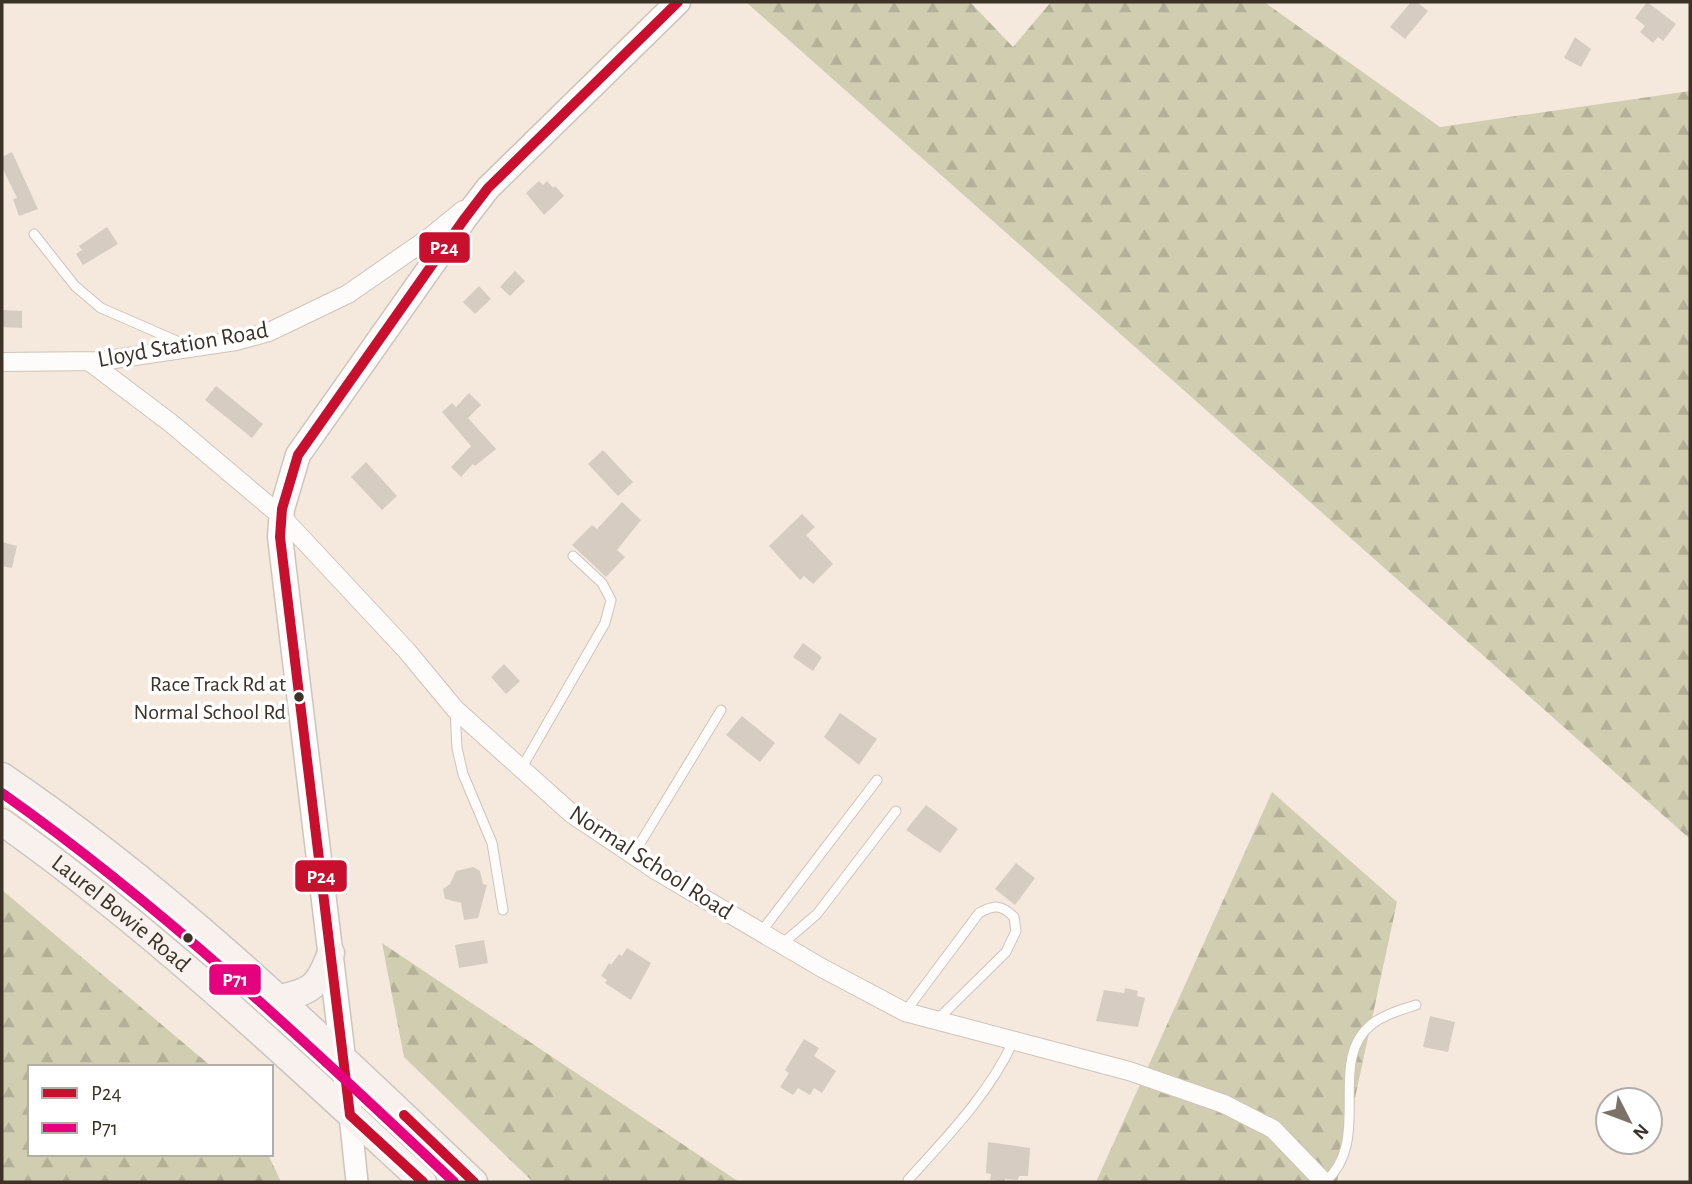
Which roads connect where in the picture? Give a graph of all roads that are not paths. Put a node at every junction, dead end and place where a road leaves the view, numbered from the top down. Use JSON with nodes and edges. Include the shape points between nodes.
{"nodes":[{"id":1,"x":678,"y":2,"type":"edge"},
{"id":2,"x":488,"y":188,"type":"junction"},
{"id":3,"x":34,"y":234,"type":"dead end"},
{"id":4,"x":191,"y":347,"type":"junction"},
{"id":5,"x":2,"y":362,"type":"edge"},
{"id":6,"x":95,"y":362,"type":"junction"},
{"id":7,"x":281,"y":516,"type":"junction"},
{"id":8,"x":573,"y":556,"type":"dead end"},
{"id":9,"x":455,"y":709,"type":"junction"},
{"id":10,"x":721,"y":710,"type":"dead end"},
{"id":11,"x":521,"y":769,"type":"junction"},
{"id":12,"x":2,"y":776,"type":"edge"},
{"id":13,"x":877,"y":780,"type":"dead end"},
{"id":14,"x":897,"y":811,"type":"dead end"},
{"id":15,"x":2,"y":822,"type":"edge"},
{"id":16,"x":633,"y":855,"type":"junction"},
{"id":17,"x":503,"y":910,"type":"dead end"},
{"id":18,"x":761,"y":932,"type":"junction"},
{"id":19,"x":782,"y":944,"type":"junction"},
{"id":20,"x":331,"y":953,"type":"junction"},
{"id":21,"x":277,"y":999,"type":"junction"},
{"id":22,"x":1416,"y":1005,"type":"dead end"},
{"id":23,"x":905,"y":1012,"type":"junction"},
{"id":24,"x":937,"y":1020,"type":"junction"},
{"id":25,"x":1014,"y":1040,"type":"junction"},
{"id":26,"x":344,"y":1059,"type":"junction"},
{"id":27,"x":350,"y":1115,"type":"junction"},
{"id":28,"x":908,"y":1180,"type":"dead end"},
{"id":29,"x":357,"y":1182,"type":"edge"},
{"id":30,"x":389,"y":1182,"type":"edge"},
{"id":31,"x":423,"y":1182,"type":"edge"},
{"id":32,"x":474,"y":1182,"type":"edge"},
{"id":33,"x":1324,"y":1182,"type":"edge"}],
"edges":[{"from":1,"to":2,"type":"main road"},
{"from":2,"to":4,"type":"street","name":"Lloyd Station Road","via":[[429,237],[320,310],[269,332]]},
{"from":2,"to":7,"type":"main road","via":[[323,415],[298,455]]},
{"from":3,"to":4,"type":"lane","via":[[75,286],[101,309]]},
{"from":4,"to":6,"type":"street","name":"Lloyd Station Road"},
{"from":5,"to":6,"type":"street","name":"Lloyd Station Road"},
{"from":6,"to":7,"type":"street","name":"Normal School Road"},
{"from":7,"to":9,"type":"street","name":"Normal School Road"},
{"from":7,"to":20,"type":"main road"},
{"from":8,"to":11,"type":"lane","via":[[602,583],[611,600],[605,623]]},
{"from":9,"to":11,"type":"street","name":"Normal School Road"},
{"from":9,"to":17,"type":"lane","via":[[463,774],[492,843]]},
{"from":10,"to":16,"type":"lane"},
{"from":11,"to":16,"type":"street","name":"Normal School Road","via":[[572,814]]},
{"from":12,"to":21,"type":"main road","name":"Laurel Bowie Road","via":[[143,883]]},
{"from":13,"to":18,"type":"lane"},
{"from":14,"to":19,"type":"lane","via":[[817,914]]},
{"from":15,"to":27,"type":"main road","name":"Laurel Bowie Road","via":[[170,953]]},
{"from":16,"to":18,"type":"street","name":"Normal School Road"},
{"from":18,"to":19,"type":"street","name":"Normal School Road"},
{"from":19,"to":23,"type":"street","name":"Normal School Road"},
{"from":20,"to":21,"type":"main road","via":[[321,980],[306,993]]},
{"from":20,"to":26,"type":"main road"},
{"from":21,"to":26,"type":"main road","name":"Laurel Bowie Road"},
{"from":22,"to":33,"type":"lane","via":[[1377,1020],[1362,1037],[1349,1072],[1352,1109],[1346,1148],[1336,1172]]},
{"from":23,"to":24,"type":"street","name":"Normal School Road"},
{"from":23,"to":24,"type":"lane","via":[[979,913],[992,906],[1004,907],[1014,917],[1016,931],[1006,952]]},
{"from":24,"to":25,"type":"street","name":"Normal School Road"},
{"from":25,"to":28,"type":"lane","via":[[966,1116]]},
{"from":25,"to":33,"type":"street","name":"Normal School Road","via":[[1168,1083],[1224,1104],[1273,1129]]},
{"from":26,"to":27,"type":"main road"},
{"from":26,"to":32,"type":"main road","name":"Laurel Bowie Road"},
{"from":27,"to":29,"type":"street"},
{"from":27,"to":31,"type":"main road","name":"Laurel Bowie Road"},
{"from":30,"to":31,"type":"main road","via":[[403,1178]]}]}
